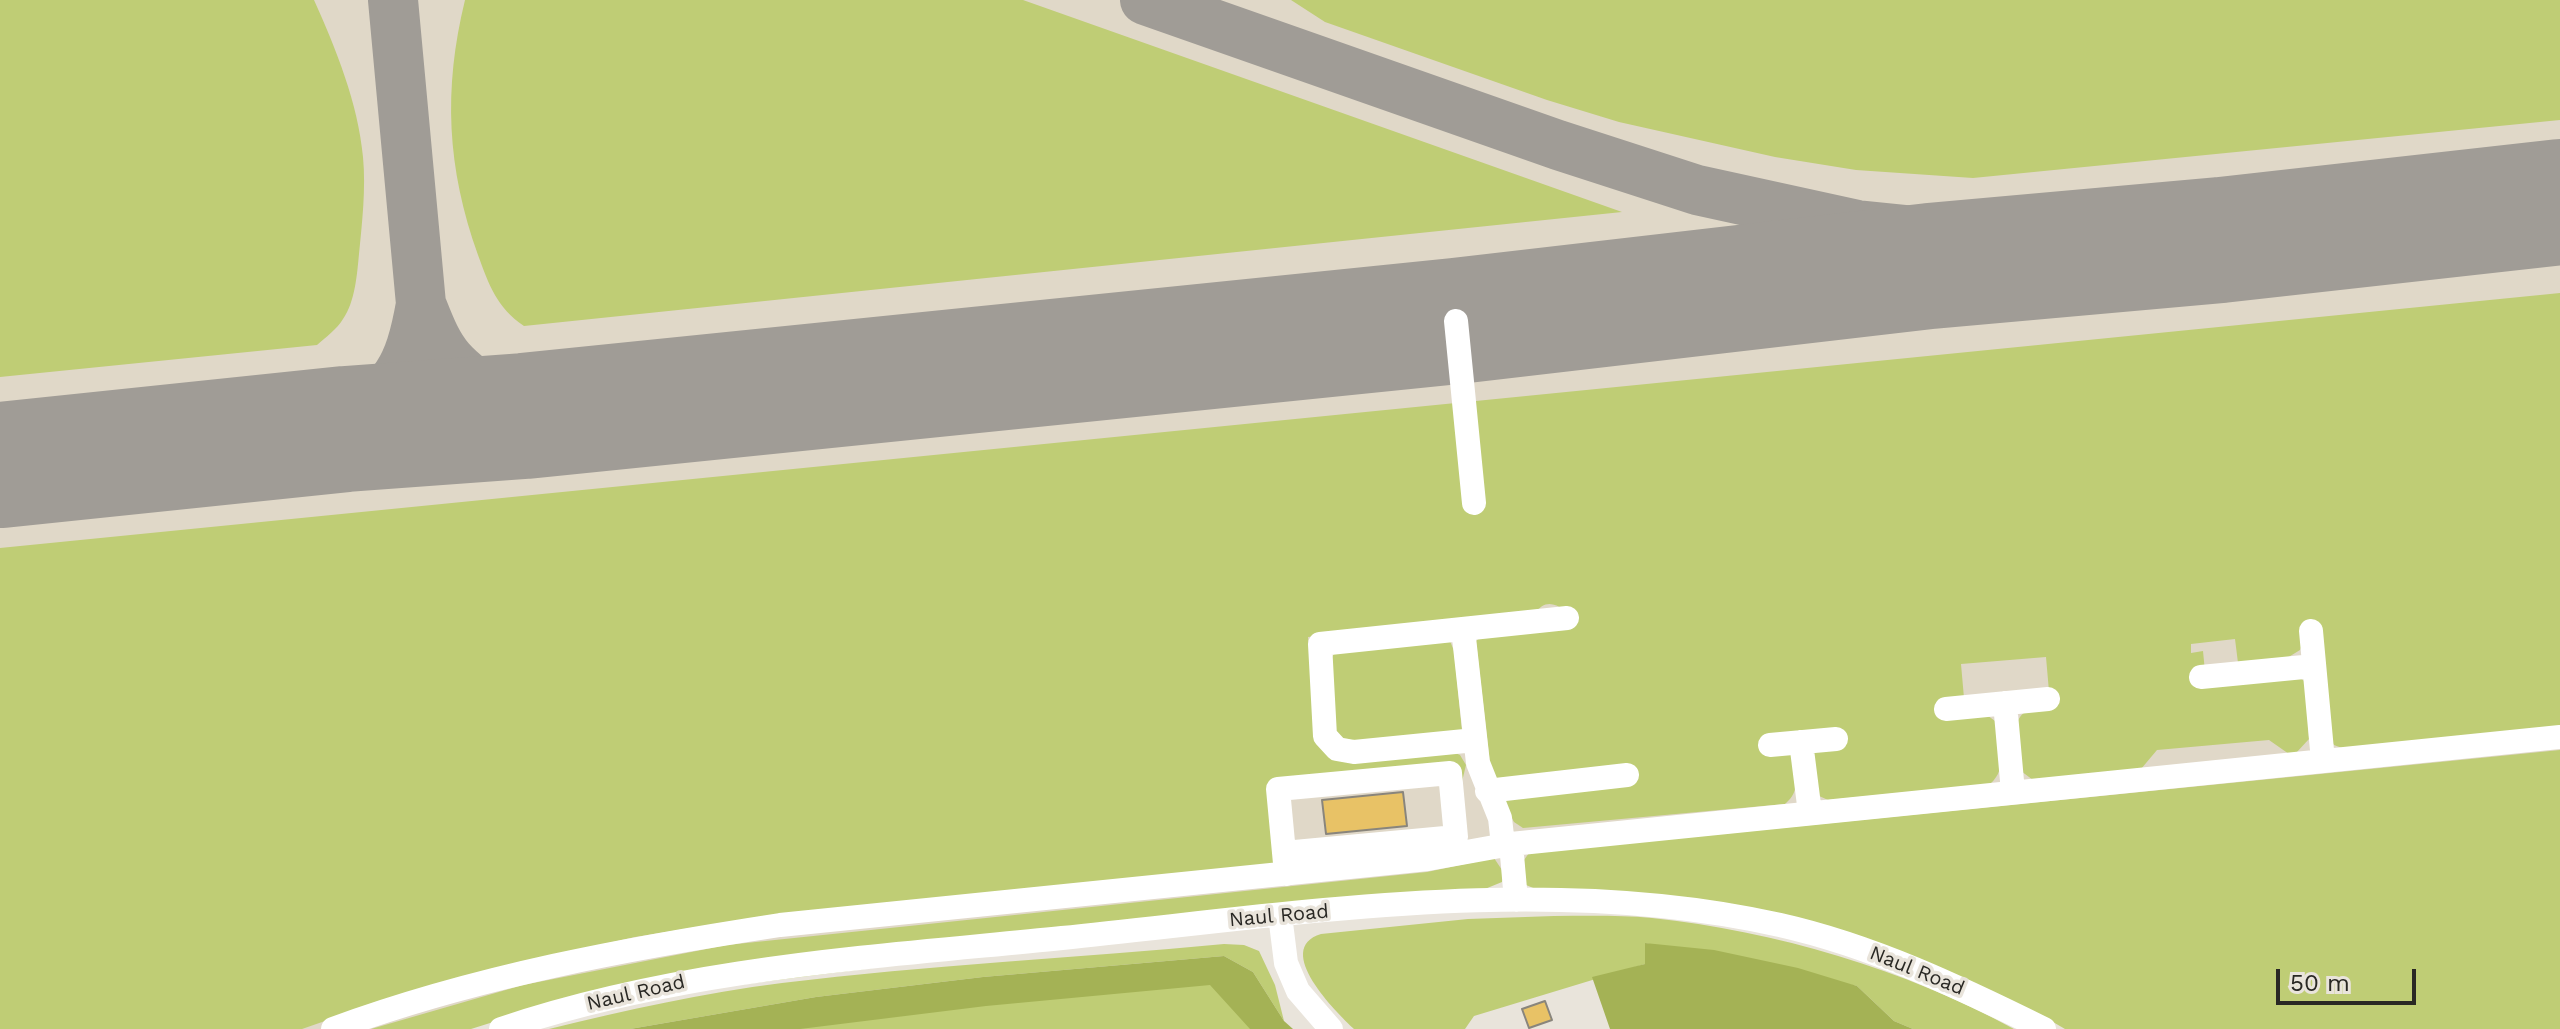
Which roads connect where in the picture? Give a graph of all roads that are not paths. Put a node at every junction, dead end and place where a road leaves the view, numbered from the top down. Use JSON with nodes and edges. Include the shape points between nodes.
{"nodes":[{"id":1,"x":1456,"y":321,"type":"dead end"},
{"id":2,"x":1474,"y":503,"type":"dead end"},
{"id":3,"x":1567,"y":618,"type":"dead end"},
{"id":4,"x":1463,"y":629,"type":"junction"},
{"id":5,"x":2311,"y":631,"type":"dead end"},
{"id":6,"x":2314,"y":666,"type":"junction"},
{"id":7,"x":2201,"y":677,"type":"dead end"},
{"id":8,"x":2048,"y":699,"type":"dead end"},
{"id":9,"x":2005,"y":703,"type":"junction"},
{"id":10,"x":1946,"y":709,"type":"dead end"},
{"id":11,"x":2560,"y":737,"type":"edge"},
{"id":12,"x":1836,"y":739,"type":"dead end"},
{"id":13,"x":1475,"y":740,"type":"junction"},
{"id":14,"x":1801,"y":742,"type":"junction"},
{"id":15,"x":1770,"y":745,"type":"dead end"},
{"id":16,"x":2323,"y":761,"type":"junction"},
{"id":17,"x":1627,"y":775,"type":"dead end"},
{"id":18,"x":1487,"y":791,"type":"junction"},
{"id":19,"x":2013,"y":792,"type":"junction"},
{"id":20,"x":1810,"y":813,"type":"junction"},
{"id":21,"x":1507,"y":844,"type":"junction"},
{"id":22,"x":1285,"y":864,"type":"junction"},
{"id":23,"x":1516,"y":900,"type":"junction"},
{"id":24,"x":1280,"y":915,"type":"junction"},
{"id":25,"x":333,"y":1029,"type":"edge"},
{"id":26,"x":501,"y":1029,"type":"edge"},
{"id":27,"x":1331,"y":1029,"type":"edge"},
{"id":28,"x":2044,"y":1029,"type":"edge"}],
"edges":[{"from":1,"to":2,"type":"street"},
{"from":3,"to":4,"type":"street"},
{"from":4,"to":13,"type":"street"},
{"from":4,"to":13,"type":"street","via":[[1320,644],[1325,736],[1337,749],[1354,752]]},
{"from":5,"to":6,"type":"street"},
{"from":6,"to":7,"type":"street"},
{"from":6,"to":16,"type":"street"},
{"from":8,"to":9,"type":"street"},
{"from":9,"to":10,"type":"street"},
{"from":9,"to":19,"type":"street"},
{"from":11,"to":16,"type":"street"},
{"from":12,"to":14,"type":"street"},
{"from":13,"to":18,"type":"street"},
{"from":14,"to":15,"type":"street"},
{"from":14,"to":20,"type":"street"},
{"from":16,"to":19,"type":"street"},
{"from":17,"to":18,"type":"street"},
{"from":18,"to":21,"type":"street"},
{"from":19,"to":20,"type":"street"},
{"from":20,"to":21,"type":"street"},
{"from":21,"to":22,"type":"street","via":[[1428,859]]},
{"from":21,"to":23,"type":"street"},
{"from":22,"to":22,"type":"street","via":[[1278,789],[1450,773],[1456,837]]},
{"from":22,"to":25,"type":"street","via":[[696,938],[502,978]]},
{"from":23,"to":24,"type":"street","name":"Naul Road"},
{"from":23,"to":28,"type":"street","name":"Naul Road","via":[[1663,906],[1780,925],[1892,958]]},
{"from":24,"to":26,"type":"street","name":"Naul Road","via":[[771,968],[650,988]]},
{"from":24,"to":27,"type":"street","via":[[1286,963],[1298,991]]}]}
